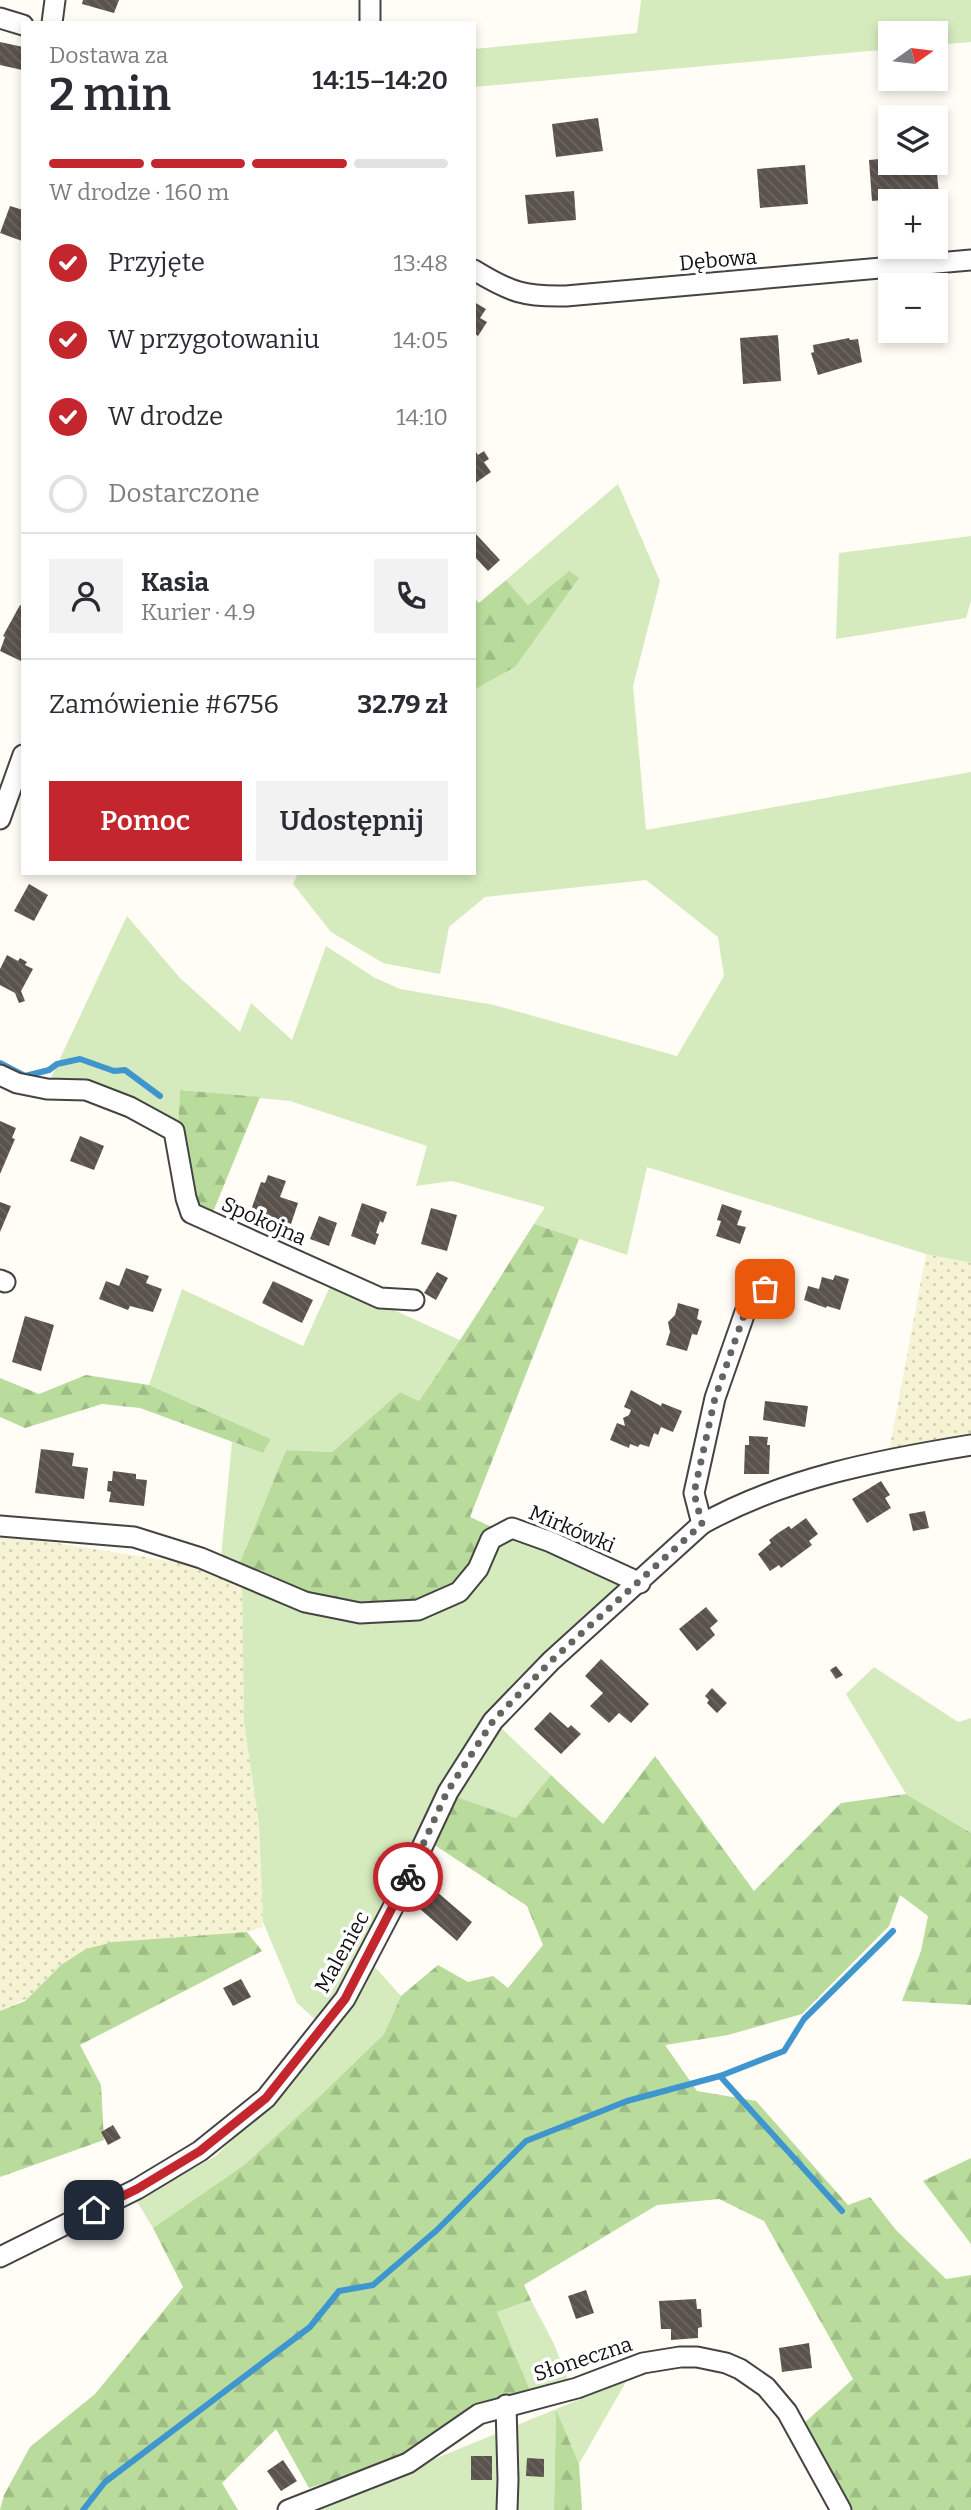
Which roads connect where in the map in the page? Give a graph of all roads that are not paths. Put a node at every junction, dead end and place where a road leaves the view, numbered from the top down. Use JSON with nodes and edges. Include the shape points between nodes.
{"nodes":[{"id":1,"x":55,"y":0,"type":"edge"},
{"id":2,"x":370,"y":0,"type":"edge"},
{"id":3,"x":0,"y":18,"type":"edge"},
{"id":4,"x":52,"y":21,"type":"edge"},
{"id":5,"x":370,"y":21,"type":"edge"},
{"id":6,"x":21,"y":24,"type":"edge"},
{"id":7,"x":971,"y":260,"type":"edge"},
{"id":8,"x":476,"y":271,"type":"edge"},
{"id":9,"x":21,"y":761,"type":"edge"},
{"id":10,"x":0,"y":819,"type":"edge"},
{"id":11,"x":0,"y":1075,"type":"edge"},
{"id":12,"x":765,"y":1289,"type":"dead end"},
{"id":13,"x":414,"y":1300,"type":"dead end"},
{"id":14,"x":971,"y":1445,"type":"edge"},
{"id":15,"x":702,"y":1524,"type":"junction"},
{"id":16,"x":0,"y":1526,"type":"edge"},
{"id":17,"x":640,"y":1583,"type":"junction"},
{"id":18,"x":0,"y":2257,"type":"edge"},
{"id":19,"x":506,"y":2405,"type":"junction"},
{"id":20,"x":288,"y":2510,"type":"edge"},
{"id":21,"x":507,"y":2510,"type":"edge"},
{"id":22,"x":841,"y":2510,"type":"edge"}],
"edges":[{"from":1,"to":4,"type":"street"},
{"from":2,"to":5,"type":"street"},
{"from":3,"to":6,"type":"street"},
{"from":7,"to":8,"type":"street","name":"Dębowa","via":[[566,296],[505,289]]},
{"from":9,"to":10,"type":"street"},
{"from":11,"to":13,"type":"street","name":"Spokojna","via":[[47,1089],[86,1090],[130,1107],[174,1131],[191,1213],[380,1298]]},
{"from":12,"to":15,"type":"street","via":[[750,1298],[715,1398],[694,1493]]},
{"from":14,"to":15,"type":"street","via":[[787,1485]]},
{"from":15,"to":17,"type":"street"},
{"from":16,"to":17,"type":"street","name":"Mirkówki","via":[[134,1537],[201,1558],[305,1602],[360,1613],[418,1610],[459,1592],[478,1569],[491,1539],[512,1528]]},
{"from":17,"to":18,"type":"street","name":"Maleniec","via":[[551,1661],[493,1721],[447,1792],[345,1999],[266,2098],[200,2151],[137,2189]]},
{"from":19,"to":20,"type":"street","name":"Słoneczna","via":[[479,2414],[408,2463]]},
{"from":19,"to":21,"type":"street"},
{"from":19,"to":22,"type":"street","name":"Słoneczna","via":[[577,2388],[654,2360],[697,2357],[726,2363],[755,2378],[777,2398]]}]}
